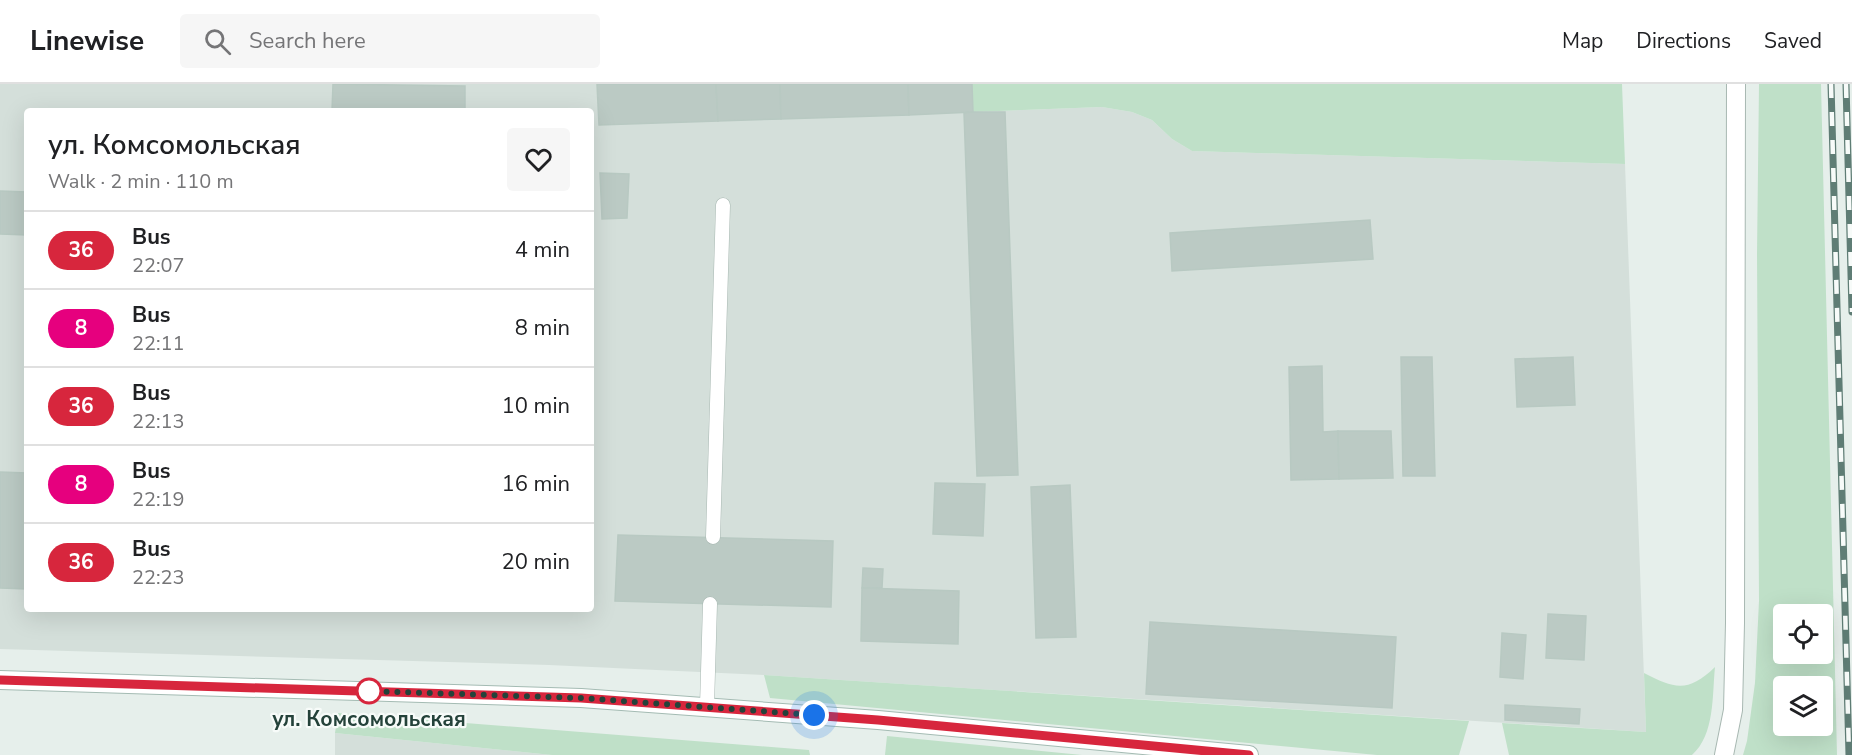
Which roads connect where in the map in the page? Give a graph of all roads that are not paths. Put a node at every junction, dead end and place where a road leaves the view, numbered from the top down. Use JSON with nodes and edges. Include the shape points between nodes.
{"nodes":[{"id":1,"x":1736,"y":84,"type":"edge"},
{"id":2,"x":723,"y":205,"type":"dead end"},
{"id":3,"x":712,"y":537,"type":"dead end"},
{"id":4,"x":710,"y":604,"type":"dead end"},
{"id":5,"x":0,"y":680,"type":"edge"},
{"id":6,"x":707,"y":706,"type":"junction"},
{"id":7,"x":1249,"y":755,"type":"edge"},
{"id":8,"x":1724,"y":755,"type":"edge"}],
"edges":[{"from":1,"to":8,"type":"main road","via":[[1736,623],[1733,710]]},
{"from":2,"to":3,"type":"lane"},
{"from":4,"to":6,"type":"lane"},
{"from":5,"to":6,"type":"main road","via":[[569,697]]},
{"from":6,"to":7,"type":"main road"}]}
